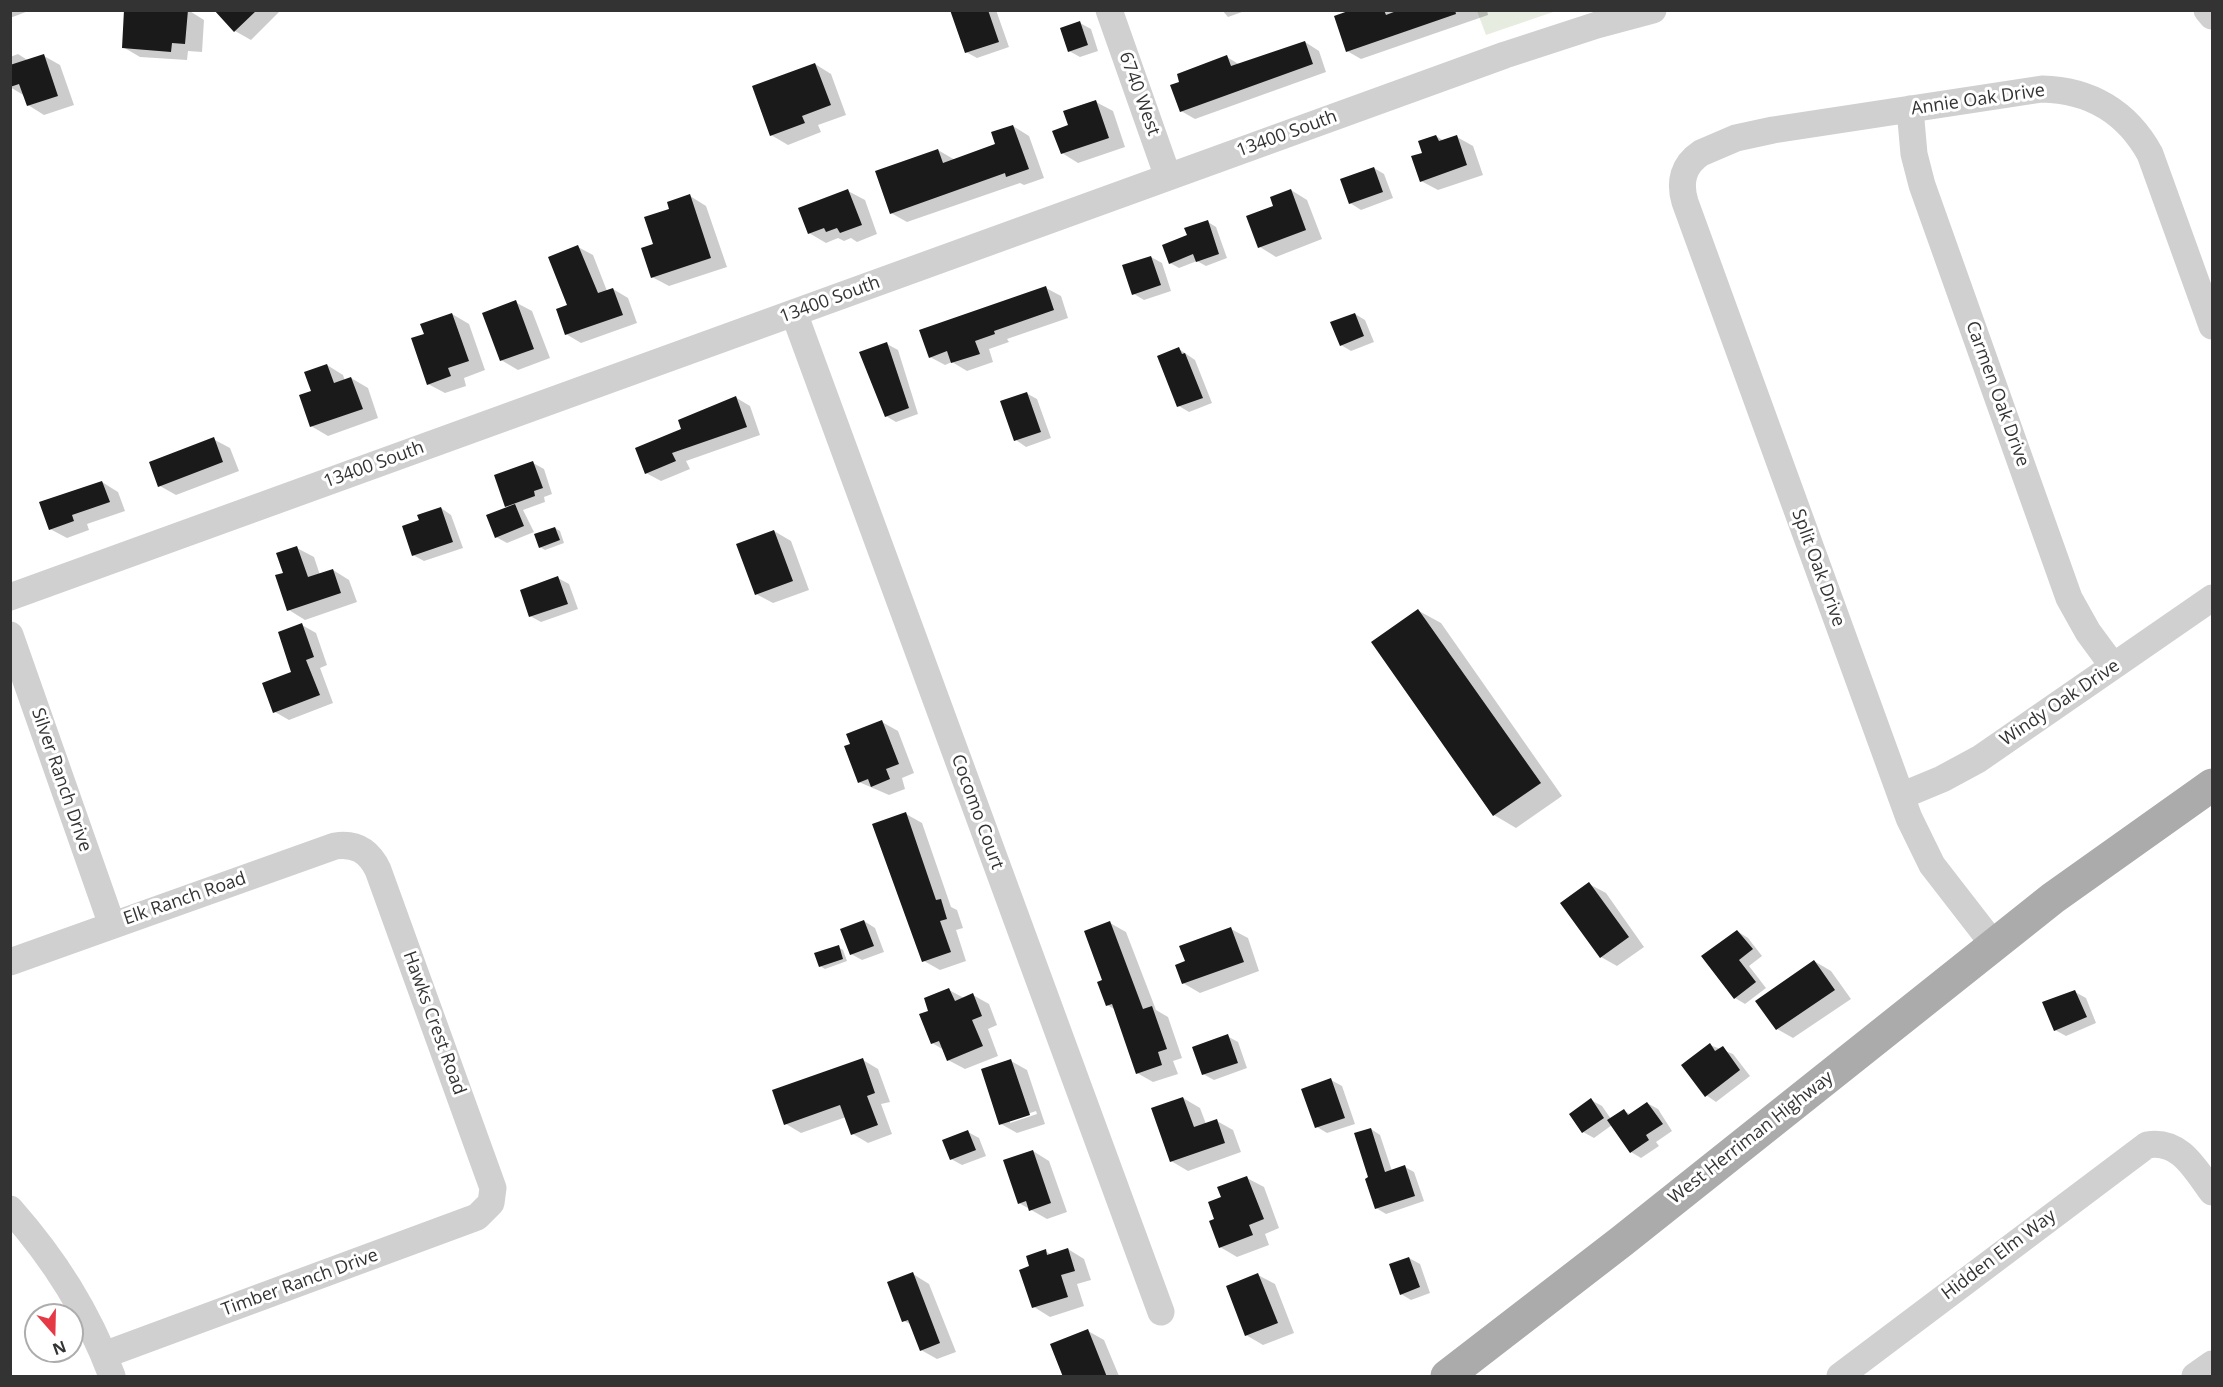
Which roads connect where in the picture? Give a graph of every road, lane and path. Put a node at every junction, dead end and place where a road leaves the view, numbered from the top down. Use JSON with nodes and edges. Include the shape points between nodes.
{"nodes":[{"id":1,"x":1109,"y":10,"type":"edge"},
{"id":2,"x":1653,"y":10,"type":"edge"},
{"id":3,"x":2207,"y":10,"type":"edge"},
{"id":4,"x":2212,"y":16,"type":"edge"},
{"id":5,"x":1910,"y":109,"type":"junction"},
{"id":6,"x":1684,"y":172,"type":"joint"},
{"id":7,"x":1168,"y":177,"type":"junction"},
{"id":8,"x":794,"y":313,"type":"junction"},
{"id":9,"x":2212,"y":326,"type":"edge"},
{"id":10,"x":10,"y":597,"type":"edge"},
{"id":11,"x":2212,"y":598,"type":"edge"},
{"id":12,"x":10,"y":635,"type":"edge"},
{"id":13,"x":2113,"y":666,"type":"junction"},
{"id":14,"x":2212,"y":785,"type":"edge"},
{"id":15,"x":1901,"y":796,"type":"junction"},
{"id":16,"x":360,"y":849,"type":"joint"},
{"id":17,"x":112,"y":925,"type":"junction"},
{"id":18,"x":1994,"y":945,"type":"junction"},
{"id":19,"x":10,"y":962,"type":"edge"},
{"id":20,"x":2212,"y":1192,"type":"edge"},
{"id":21,"x":491,"y":1203,"type":"joint"},
{"id":22,"x":10,"y":1209,"type":"edge"},
{"id":23,"x":1161,"y":1312,"type":"dead end"},
{"id":24,"x":2212,"y":1364,"type":"edge"},
{"id":25,"x":108,"y":1366,"type":"edge"},
{"id":26,"x":1447,"y":1377,"type":"edge"},
{"id":27,"x":1840,"y":1377,"type":"edge"},
{"id":28,"x":2196,"y":1377,"type":"edge"}],
"edges":[{"from":1,"to":7,"type":"street","name":"6740 West"},
{"from":2,"to":7,"type":"street","name":"13400 South","via":[[1505,55]]},
{"from":3,"to":4,"type":"street"},
{"from":5,"to":6,"type":"street","name":"Annie Oak Drive","via":[[1736,138],[1701,153]]},
{"from":5,"to":9,"type":"street","name":"Annie Oak Drive","via":[[2042,89],[2076,93],[2114,111],[2132,127],[2150,154]]},
{"from":5,"to":13,"type":"street","name":"Carmen Oak Drive","via":[[1914,154],[1922,184],[2069,598]]},
{"from":6,"to":15,"type":"street","name":"Split Oak Drive","via":[[1685,202]]},
{"from":7,"to":8,"type":"street","name":"13400 South"},
{"from":8,"to":10,"type":"street","name":"13400 South"},
{"from":8,"to":23,"type":"street","name":"Cocomo Court"},
{"from":11,"to":13,"type":"street","name":"Windy Oak Drive"},
{"from":12,"to":17,"type":"street","name":"Silver Ranch Drive"},
{"from":13,"to":15,"type":"street","name":"Windy Oak Drive","via":[[1961,770]]},
{"from":14,"to":18,"type":"main road","name":"West Herriman Highway"},
{"from":15,"to":18,"type":"street","name":"Split Oak Drive","via":[[1932,865]]},
{"from":16,"to":17,"type":"street","name":"Elk Ranch Road","via":[[335,846]]},
{"from":16,"to":21,"type":"street","name":"Hawks Crest Road","via":[[378,870],[491,1180]]},
{"from":17,"to":19,"type":"street","name":"Elk Ranch Road"},
{"from":18,"to":26,"type":"main road","name":"West Herriman Highway"},
{"from":20,"to":27,"type":"street","name":"Hidden Elm Way","via":[[2180,1151],[2163,1144],[2140,1149]]},
{"from":21,"to":25,"type":"street","name":"Timber Ranch Drive","via":[[477,1217]]},
{"from":22,"to":25,"type":"street","via":[[38,1240],[70,1286]]},
{"from":24,"to":28,"type":"street"}]}
